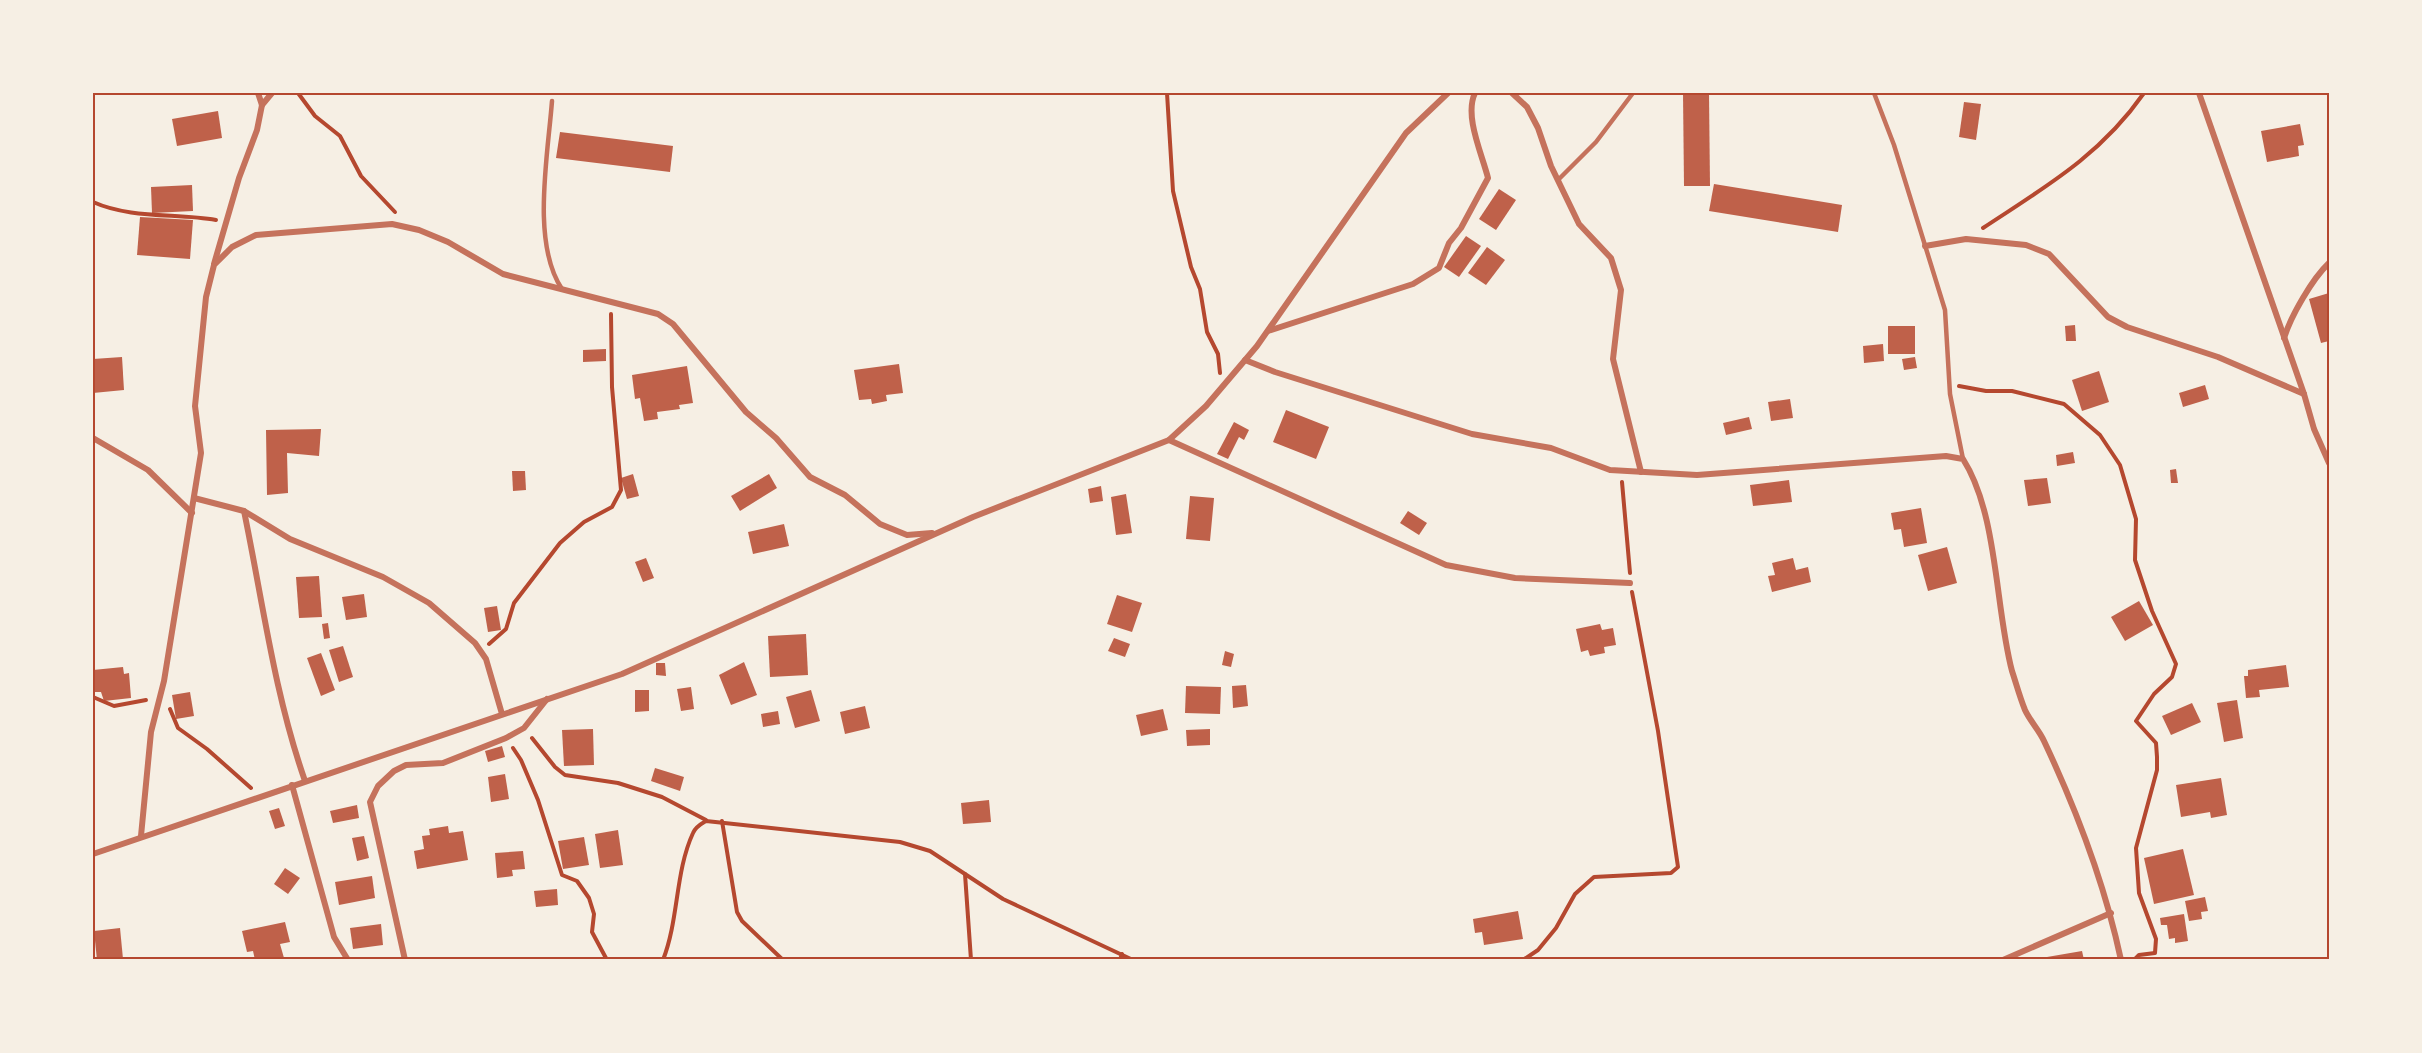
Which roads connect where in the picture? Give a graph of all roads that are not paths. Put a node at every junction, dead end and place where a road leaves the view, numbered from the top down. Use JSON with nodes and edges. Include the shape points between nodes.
{"nodes":[{"id":1,"x":258,"y":93,"type":"edge"},
{"id":2,"x":272,"y":93,"type":"edge"},
{"id":3,"x":1448,"y":93,"type":"edge"},
{"id":4,"x":1475,"y":93,"type":"edge"},
{"id":5,"x":1512,"y":93,"type":"edge"},
{"id":6,"x":1633,"y":93,"type":"edge"},
{"id":7,"x":1874,"y":93,"type":"edge"},
{"id":8,"x":2199,"y":93,"type":"edge"},
{"id":9,"x":552,"y":101,"type":"dead end"},
{"id":10,"x":262,"y":105,"type":"junction"},
{"id":11,"x":1558,"y":180,"type":"junction"},
{"id":12,"x":1925,"y":246,"type":"junction"},
{"id":13,"x":2329,"y":263,"type":"edge"},
{"id":14,"x":214,"y":265,"type":"junction"},
{"id":15,"x":562,"y":289,"type":"junction"},
{"id":16,"x":1268,"y":331,"type":"junction"},
{"id":17,"x":2283,"y":339,"type":"junction"},
{"id":18,"x":1245,"y":360,"type":"junction"},
{"id":19,"x":2304,"y":394,"type":"junction"},
{"id":20,"x":93,"y":438,"type":"edge"},
{"id":21,"x":1168,"y":440,"type":"junction"},
{"id":22,"x":1963,"y":459,"type":"junction"},
{"id":23,"x":2329,"y":463,"type":"edge"},
{"id":24,"x":1641,"y":472,"type":"junction"},
{"id":25,"x":194,"y":498,"type":"junction"},
{"id":26,"x":244,"y":511,"type":"junction"},
{"id":27,"x":192,"y":513,"type":"junction"},
{"id":28,"x":939,"y":532,"type":"junction"},
{"id":29,"x":1630,"y":583,"type":"road end"},
{"id":30,"x":548,"y":699,"type":"junction"},
{"id":31,"x":502,"y":714,"type":"junction"},
{"id":32,"x":305,"y":781,"type":"junction"},
{"id":33,"x":292,"y":785,"type":"junction"},
{"id":34,"x":141,"y":836,"type":"junction"},
{"id":35,"x":93,"y":854,"type":"edge"},
{"id":36,"x":2111,"y":913,"type":"junction"},
{"id":37,"x":348,"y":960,"type":"edge"},
{"id":38,"x":405,"y":960,"type":"edge"},
{"id":39,"x":2003,"y":960,"type":"edge"},
{"id":40,"x":2121,"y":960,"type":"edge"}],
"edges":[{"from":1,"to":10,"type":"street"},
{"from":2,"to":10,"type":"street"},
{"from":3,"to":16,"type":"street","via":[[1406,134]]},
{"from":4,"to":16,"type":"street","via":[[1471,100],[1472,116],[1488,178],[1449,243],[1439,268],[1413,284]]},
{"from":5,"to":11,"type":"street","via":[[1527,107]]},
{"from":6,"to":11,"type":"lane","via":[[1596,141]]},
{"from":7,"to":12,"type":"lane"},
{"from":8,"to":17,"type":"street"},
{"from":9,"to":15,"type":"lane","via":[[545,206],[547,249],[549,266]]},
{"from":10,"to":14,"type":"street"},
{"from":11,"to":24,"type":"street","via":[[1579,224],[1611,258],[1621,290],[1613,359]]},
{"from":12,"to":19,"type":"street","via":[[1965,239],[2026,245],[2049,254],[2108,317]]},
{"from":12,"to":22,"type":"lane","via":[[1945,310],[1950,384]]},
{"from":13,"to":17,"type":"street"},
{"from":14,"to":15,"type":"street","via":[[232,247],[256,235],[392,224],[448,242],[503,274]]},
{"from":14,"to":25,"type":"street","via":[[206,297],[195,406],[201,453]]},
{"from":15,"to":28,"type":"street","via":[[658,314],[673,324],[746,412],[776,438],[810,477],[845,495],[880,524],[907,535]]},
{"from":16,"to":18,"type":"street"},
{"from":17,"to":19,"type":"street"},
{"from":18,"to":21,"type":"street","via":[[1206,406]]},
{"from":18,"to":24,"type":"street","via":[[1472,434],[1551,448],[1610,470]]},
{"from":19,"to":23,"type":"street"},
{"from":20,"to":27,"type":"street","via":[[148,470]]},
{"from":21,"to":28,"type":"street"},
{"from":21,"to":29,"type":"street","via":[[1446,565],[1515,578]]},
{"from":22,"to":24,"type":"street","via":[[1946,456],[1697,475]]},
{"from":22,"to":36,"type":"street","via":[[1975,478],[1983,505],[2012,669],[2025,710],[2044,740]]},
{"from":25,"to":26,"type":"street"},
{"from":25,"to":27,"type":"street"},
{"from":26,"to":31,"type":"street","via":[[290,539],[383,577],[429,603],[476,643],[486,659]]},
{"from":26,"to":32,"type":"street","via":[[267,646],[286,727]]},
{"from":27,"to":34,"type":"street","via":[[164,681],[151,732]]},
{"from":28,"to":30,"type":"street","via":[[622,674]]},
{"from":30,"to":31,"type":"street"},
{"from":30,"to":38,"type":"street","via":[[524,728],[506,738],[443,763],[406,765],[378,786],[370,802]]},
{"from":31,"to":32,"type":"street"},
{"from":32,"to":33,"type":"street"},
{"from":33,"to":34,"type":"street"},
{"from":33,"to":37,"type":"street","via":[[334,937]]},
{"from":34,"to":35,"type":"street"},
{"from":36,"to":39,"type":"street"},
{"from":36,"to":40,"type":"street"}]}
